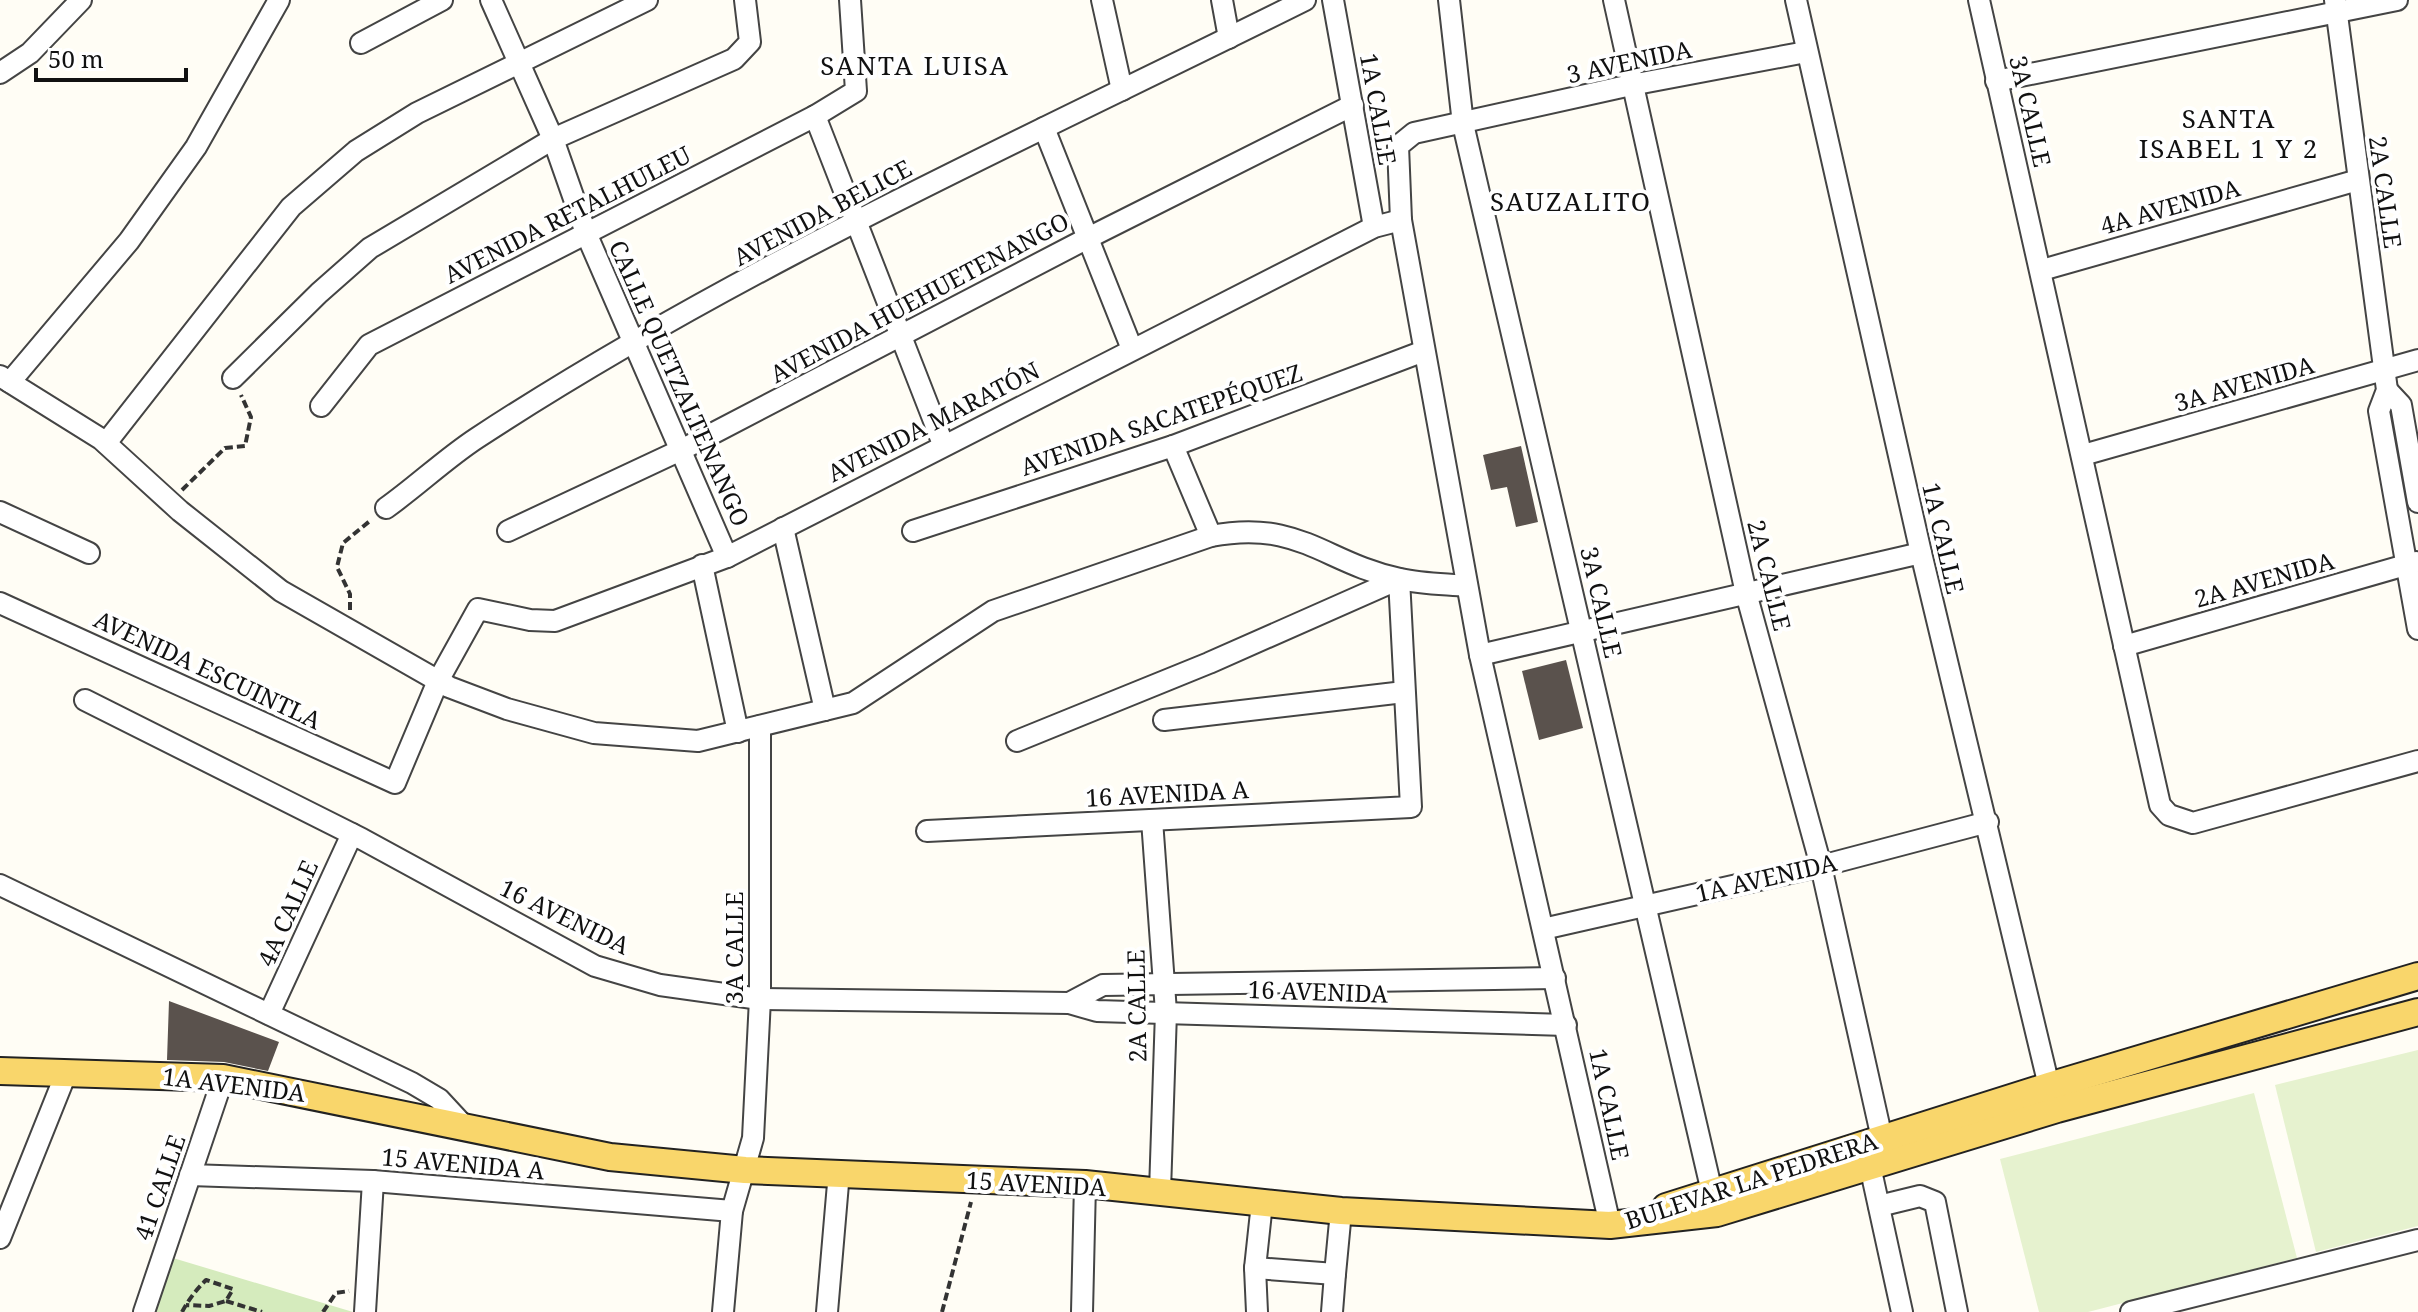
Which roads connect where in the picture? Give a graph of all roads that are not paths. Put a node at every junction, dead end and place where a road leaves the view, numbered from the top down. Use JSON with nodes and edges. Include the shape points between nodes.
{"nodes":[{"id":1,"x":81,"y":0,"type":"edge"},
{"id":2,"x":279,"y":0,"type":"edge"},
{"id":3,"x":442,"y":0,"type":"edge"},
{"id":4,"x":491,"y":0,"type":"edge"},
{"id":5,"x":647,"y":0,"type":"edge"},
{"id":6,"x":745,"y":0,"type":"edge"},
{"id":7,"x":850,"y":0,"type":"edge"},
{"id":8,"x":1102,"y":0,"type":"edge"},
{"id":9,"x":1222,"y":0,"type":"edge"},
{"id":10,"x":1305,"y":0,"type":"edge"},
{"id":11,"x":1333,"y":0,"type":"edge"},
{"id":12,"x":1449,"y":0,"type":"edge"},
{"id":13,"x":1614,"y":0,"type":"edge"},
{"id":14,"x":1796,"y":0,"type":"edge"},
{"id":15,"x":1979,"y":0,"type":"edge"},
{"id":16,"x":2397,"y":0,"type":"edge"},
{"id":17,"x":2336,"y":6,"type":"edge"},
{"id":18,"x":1229,"y":38,"type":"junction"},
{"id":19,"x":361,"y":43,"type":"dead end"},
{"id":20,"x":1806,"y":52,"type":"junction"},
{"id":21,"x":520,"y":62,"type":"junction"},
{"id":22,"x":0,"y":73,"type":"edge"},
{"id":23,"x":1996,"y":81,"type":"junction"},
{"id":24,"x":1631,"y":85,"type":"junction"},
{"id":25,"x":1122,"y":90,"type":"junction"},
{"id":26,"x":1353,"y":105,"type":"junction"},
{"id":27,"x":815,"y":116,"type":"junction"},
{"id":28,"x":1463,"y":124,"type":"junction"},
{"id":29,"x":1044,"y":128,"type":"junction"},
{"id":30,"x":553,"y":139,"type":"junction"},
{"id":31,"x":1398,"y":146,"type":"joint"},
{"id":32,"x":2358,"y":180,"type":"junction"},
{"id":33,"x":1401,"y":220,"type":"junction"},
{"id":34,"x":855,"y":222,"type":"junction"},
{"id":35,"x":1374,"y":227,"type":"junction"},
{"id":36,"x":586,"y":233,"type":"junction"},
{"id":37,"x":1086,"y":239,"type":"junction"},
{"id":38,"x":2042,"y":270,"type":"junction"},
{"id":39,"x":900,"y":336,"type":"junction"},
{"id":40,"x":633,"y":342,"type":"junction"},
{"id":41,"x":1132,"y":349,"type":"junction"},
{"id":42,"x":1424,"y":351,"type":"junction"},
{"id":43,"x":2418,"y":360,"type":"edge"},
{"id":44,"x":233,"y":378,"type":"road end"},
{"id":45,"x":5,"y":379,"type":"edge"},
{"id":46,"x":2386,"y":380,"type":"junction"},
{"id":47,"x":321,"y":406,"type":"dead end"},
{"id":48,"x":106,"y":443,"type":"junction"},
{"id":49,"x":943,"y":444,"type":"junction"},
{"id":50,"x":1173,"y":446,"type":"junction"},
{"id":51,"x":683,"y":449,"type":"junction"},
{"id":52,"x":2083,"y":455,"type":"junction"},
{"id":53,"x":2418,"y":502,"type":"edge"},
{"id":54,"x":386,"y":508,"type":"road end"},
{"id":55,"x":0,"y":512,"type":"edge"},
{"id":56,"x":783,"y":528,"type":"junction"},
{"id":57,"x":508,"y":531,"type":"dead end"},
{"id":58,"x":913,"y":531,"type":"dead end"},
{"id":59,"x":1211,"y":536,"type":"junction"},
{"id":60,"x":89,"y":553,"type":"dead end"},
{"id":61,"x":1921,"y":553,"type":"junction"},
{"id":62,"x":727,"y":557,"type":"junction"},
{"id":63,"x":2412,"y":563,"type":"edge"},
{"id":64,"x":702,"y":565,"type":"junction"},
{"id":65,"x":1399,"y":579,"type":"junction"},
{"id":66,"x":1467,"y":586,"type":"junction"},
{"id":67,"x":1746,"y":593,"type":"junction"},
{"id":68,"x":0,"y":603,"type":"edge"},
{"id":69,"x":1582,"y":629,"type":"junction"},
{"id":70,"x":2418,"y":629,"type":"edge"},
{"id":71,"x":2124,"y":646,"type":"junction"},
{"id":72,"x":1480,"y":655,"type":"junction"},
{"id":73,"x":438,"y":681,"type":"junction"},
{"id":74,"x":1404,"y":692,"type":"junction"},
{"id":75,"x":85,"y":700,"type":"dead end"},
{"id":76,"x":825,"y":710,"type":"junction"},
{"id":77,"x":1164,"y":720,"type":"dead end"},
{"id":78,"x":760,"y":726,"type":"junction"},
{"id":79,"x":738,"y":732,"type":"junction"},
{"id":80,"x":1017,"y":741,"type":"dead end"},
{"id":81,"x":2418,"y":761,"type":"edge"},
{"id":82,"x":1152,"y":820,"type":"junction"},
{"id":83,"x":1988,"y":822,"type":"junction"},
{"id":84,"x":927,"y":831,"type":"dead end"},
{"id":85,"x":357,"y":836,"type":"junction"},
{"id":86,"x":1821,"y":866,"type":"junction"},
{"id":87,"x":0,"y":885,"type":"edge"},
{"id":88,"x":1643,"y":904,"type":"junction"},
{"id":89,"x":1543,"y":929,"type":"junction"},
{"id":90,"x":2418,"y":976,"type":"edge"},
{"id":91,"x":1555,"y":978,"type":"junction"},
{"id":92,"x":1164,"y":984,"type":"junction"},
{"id":93,"x":760,"y":999,"type":"junction"},
{"id":94,"x":1069,"y":1003,"type":"junction"},
{"id":95,"x":1166,"y":1012,"type":"junction"},
{"id":96,"x":2418,"y":1012,"type":"edge"},
{"id":97,"x":274,"y":1016,"type":"junction"},
{"id":98,"x":1566,"y":1025,"type":"junction"},
{"id":99,"x":0,"y":1071,"type":"edge"},
{"id":100,"x":67,"y":1071,"type":"junction"},
{"id":101,"x":223,"y":1078,"type":"junction"},
{"id":102,"x":2049,"y":1086,"type":"junction"},
{"id":103,"x":464,"y":1126,"type":"junction"},
{"id":104,"x":1879,"y":1155,"type":"junction"},
{"id":105,"x":745,"y":1170,"type":"junction"},
{"id":106,"x":839,"y":1172,"type":"junction"},
{"id":107,"x":190,"y":1175,"type":"junction"},
{"id":108,"x":373,"y":1181,"type":"junction"},
{"id":109,"x":1085,"y":1184,"type":"junction"},
{"id":110,"x":1160,"y":1191,"type":"junction"},
{"id":111,"x":1262,"y":1203,"type":"junction"},
{"id":112,"x":1714,"y":1203,"type":"junction"},
{"id":113,"x":1879,"y":1206,"type":"junction"},
{"id":114,"x":732,"y":1211,"type":"junction"},
{"id":115,"x":1341,"y":1211,"type":"junction"},
{"id":116,"x":1610,"y":1225,"type":"junction"},
{"id":117,"x":0,"y":1238,"type":"edge"},
{"id":118,"x":2418,"y":1240,"type":"edge"},
{"id":119,"x":1255,"y":1268,"type":"junction"},
{"id":120,"x":1335,"y":1274,"type":"junction"},
{"id":121,"x":144,"y":1312,"type":"edge"},
{"id":122,"x":365,"y":1312,"type":"edge"},
{"id":123,"x":723,"y":1312,"type":"edge"},
{"id":124,"x":827,"y":1312,"type":"edge"},
{"id":125,"x":1082,"y":1312,"type":"edge"},
{"id":126,"x":1257,"y":1312,"type":"edge"},
{"id":127,"x":1332,"y":1312,"type":"edge"},
{"id":128,"x":1902,"y":1312,"type":"edge"},
{"id":129,"x":1957,"y":1312,"type":"edge"},
{"id":130,"x":2131,"y":1312,"type":"edge"}],
"edges":[{"from":1,"to":22,"type":"street","via":[[30,53]]},
{"from":2,"to":45,"type":"street","via":[[196,147],[129,241]]},
{"from":3,"to":19,"type":"street"},
{"from":4,"to":21,"type":"street","name":"CALLE QUETZALTENANGO"},
{"from":5,"to":21,"type":"street"},
{"from":6,"to":30,"type":"street","via":[[750,42],[734,59]]},
{"from":7,"to":27,"type":"street","name":"AVENIDA RETALHULEU","via":[[856,91]]},
{"from":8,"to":25,"type":"street"},
{"from":9,"to":18,"type":"street"},
{"from":10,"to":18,"type":"street","name":"AVENIDA BELICE"},
{"from":11,"to":26,"type":"street","name":"1A CALLE"},
{"from":12,"to":28,"type":"street","name":"3A CALLE"},
{"from":13,"to":24,"type":"street","name":"2A CALLE"},
{"from":14,"to":20,"type":"street","name":"1A CALLE"},
{"from":15,"to":23,"type":"street","name":"3A CALLE"},
{"from":16,"to":17,"type":"street"},
{"from":17,"to":23,"type":"street"},
{"from":17,"to":32,"type":"street","name":"2A CALLE"},
{"from":18,"to":25,"type":"street","name":"AVENIDA BELICE"},
{"from":20,"to":24,"type":"street","name":"3 AVENIDA"},
{"from":20,"to":61,"type":"street","name":"1A CALLE"},
{"from":21,"to":30,"type":"street","name":"CALLE QUETZALTENANGO"},
{"from":21,"to":48,"type":"street","via":[[417,113],[356,151],[291,207]]},
{"from":23,"to":38,"type":"street","name":"3A CALLE"},
{"from":24,"to":28,"type":"street","name":"3 AVENIDA"},
{"from":24,"to":67,"type":"street","name":"2A CALLE"},
{"from":25,"to":29,"type":"street","name":"AVENIDA BELICE"},
{"from":26,"to":35,"type":"street","name":"1A CALLE"},
{"from":26,"to":37,"type":"street","name":"AVENIDA HUEHUETENANGO"},
{"from":27,"to":34,"type":"street"},
{"from":27,"to":36,"type":"street","name":"AVENIDA RETALHULEU"},
{"from":28,"to":31,"type":"street","name":"3 AVENIDA","via":[[1414,133]]},
{"from":28,"to":69,"type":"street","name":"3A CALLE"},
{"from":29,"to":34,"type":"street","name":"AVENIDA BELICE"},
{"from":29,"to":37,"type":"street"},
{"from":30,"to":36,"type":"street","name":"CALLE QUETZALTENANGO"},
{"from":30,"to":44,"type":"street","via":[[370,248]]},
{"from":31,"to":33,"type":"street","name":"1A CALLE"},
{"from":32,"to":38,"type":"street","name":"4A AVENIDA"},
{"from":32,"to":46,"type":"street","name":"2A CALLE"},
{"from":33,"to":35,"type":"street","name":"AVENIDA MARATÓN"},
{"from":33,"to":42,"type":"street","name":"1A CALLE"},
{"from":34,"to":39,"type":"street"},
{"from":34,"to":40,"type":"street","name":"AVENIDA BELICE"},
{"from":35,"to":41,"type":"street","name":"AVENIDA MARATÓN"},
{"from":36,"to":40,"type":"street","name":"CALLE QUETZALTENANGO"},
{"from":36,"to":47,"type":"street","name":"AVENIDA RETALHULEU","via":[[369,345]]},
{"from":37,"to":39,"type":"street","name":"AVENIDA HUEHUETENANGO"},
{"from":37,"to":41,"type":"street"},
{"from":38,"to":52,"type":"street","name":"3A CALLE"},
{"from":39,"to":49,"type":"street"},
{"from":39,"to":51,"type":"street","name":"AVENIDA HUEHUETENANGO"},
{"from":40,"to":51,"type":"street","name":"CALLE QUETZALTENANGO"},
{"from":40,"to":54,"type":"street","name":"AVENIDA BELICE","via":[[476,439]]},
{"from":41,"to":49,"type":"street","name":"AVENIDA MARATÓN"},
{"from":42,"to":50,"type":"street","name":"AVENIDA SACATEPÉQUEZ"},
{"from":42,"to":66,"type":"street","name":"1A CALLE"},
{"from":43,"to":46,"type":"street","name":"3A AVENIDA"},
{"from":45,"to":48,"type":"street"},
{"from":46,"to":52,"type":"street","name":"3A AVENIDA"},
{"from":46,"to":53,"type":"street","name":"2A CALLE","via":[[2401,405]]},
{"from":46,"to":63,"type":"street","name":"2A CALLE","via":[[2379,411]]},
{"from":48,"to":73,"type":"street","via":[[281,591]]},
{"from":49,"to":56,"type":"street","name":"AVENIDA MARATÓN"},
{"from":50,"to":58,"type":"street","name":"AVENIDA SACATEPÉQUEZ"},
{"from":50,"to":59,"type":"street"},
{"from":51,"to":57,"type":"street","name":"AVENIDA HUEHUETENANGO"},
{"from":51,"to":62,"type":"street","name":"CALLE QUETZALTENANGO"},
{"from":52,"to":71,"type":"street","name":"3A CALLE"},
{"from":55,"to":60,"type":"street"},
{"from":56,"to":62,"type":"street","name":"AVENIDA MARATÓN"},
{"from":56,"to":76,"type":"street","name":"CALLE QUETZALTENANGO"},
{"from":59,"to":65,"type":"street","via":[[1245,529],[1297,538]]},
{"from":59,"to":76,"type":"street","via":[[993,611],[853,703]]},
{"from":61,"to":67,"type":"street"},
{"from":61,"to":83,"type":"street","name":"1A CALLE"},
{"from":62,"to":64,"type":"street","name":"AVENIDA MARATÓN"},
{"from":63,"to":70,"type":"street","name":"2A CALLE"},
{"from":63,"to":71,"type":"street","name":"2A AVENIDA"},
{"from":64,"to":73,"type":"street","name":"AVENIDA MARATÓN","via":[[555,621],[478,609]]},
{"from":64,"to":79,"type":"street"},
{"from":65,"to":66,"type":"street"},
{"from":65,"to":74,"type":"street"},
{"from":65,"to":80,"type":"street"},
{"from":66,"to":72,"type":"street","name":"1A CALLE"},
{"from":67,"to":69,"type":"street"},
{"from":67,"to":86,"type":"street","name":"2A CALLE"},
{"from":68,"to":73,"type":"street","name":"AVENIDA ESCUINTLA","via":[[395,783]]},
{"from":69,"to":72,"type":"street"},
{"from":69,"to":88,"type":"street","name":"3A CALLE"},
{"from":71,"to":81,"type":"street","name":"3A CALLE","via":[[2160,805],[2169,815],[2193,823]]},
{"from":72,"to":89,"type":"street","name":"1A CALLE"},
{"from":73,"to":79,"type":"street","via":[[507,709],[594,733],[698,741]]},
{"from":74,"to":77,"type":"street"},
{"from":74,"to":82,"type":"street","name":"16 AVENIDA A","via":[[1411,807]]},
{"from":75,"to":85,"type":"street","name":"16 AVENIDA"},
{"from":76,"to":78,"type":"street"},
{"from":78,"to":79,"type":"street"},
{"from":78,"to":93,"type":"street","name":"3A CALLE"},
{"from":82,"to":84,"type":"street","name":"16 AVENIDA A"},
{"from":82,"to":92,"type":"street","name":"2A CALLE"},
{"from":83,"to":86,"type":"street","name":"1A AVENIDA"},
{"from":83,"to":102,"type":"street","name":"1A CALLE"},
{"from":85,"to":93,"type":"street","name":"16 AVENIDA","via":[[595,966],[660,985]]},
{"from":85,"to":97,"type":"street","name":"4A CALLE"},
{"from":86,"to":88,"type":"street","name":"1A AVENIDA"},
{"from":86,"to":104,"type":"street","name":"2A CALLE"},
{"from":87,"to":97,"type":"street","name":"15 AVENIDA A"},
{"from":88,"to":89,"type":"street","name":"1A AVENIDA"},
{"from":88,"to":112,"type":"street","name":"3A CALLE"},
{"from":89,"to":91,"type":"street","name":"1A CALLE"},
{"from":90,"to":102,"type":"main road","name":"BULEVAR LA PEDRERA"},
{"from":91,"to":92,"type":"street","name":"16 AVENIDA"},
{"from":91,"to":98,"type":"street","name":"1A CALLE"},
{"from":92,"to":94,"type":"street","name":"16 AVENIDA","via":[[1103,985]]},
{"from":92,"to":95,"type":"street","name":"2A CALLE"},
{"from":93,"to":94,"type":"street","name":"16 AVENIDA"},
{"from":93,"to":105,"type":"street","name":"3A CALLE","via":[[753,1138]]},
{"from":94,"to":95,"type":"street","name":"16 AVENIDA","via":[[1097,1011]]},
{"from":95,"to":98,"type":"street","name":"16 AVENIDA"},
{"from":95,"to":110,"type":"street","name":"2A CALLE"},
{"from":96,"to":104,"type":"main road","name":"BULEVAR LA PEDRERA"},
{"from":97,"to":103,"type":"street","name":"15 AVENIDA A","via":[[439,1099]]},
{"from":98,"to":116,"type":"street","name":"1A CALLE"},
{"from":99,"to":100,"type":"main road","name":"1A AVENIDA"},
{"from":100,"to":101,"type":"main road","name":"1A AVENIDA"},
{"from":100,"to":117,"type":"street"},
{"from":101,"to":103,"type":"main road","name":"1A AVENIDA"},
{"from":101,"to":107,"type":"street","name":"41 CALLE"},
{"from":102,"to":104,"type":"main road","name":"BULEVAR LA PEDRERA"},
{"from":103,"to":105,"type":"main road","name":"15 AVENIDA","via":[[610,1157]]},
{"from":104,"to":112,"type":"main road","name":"BULEVAR LA PEDRERA"},
{"from":104,"to":113,"type":"street","name":"2A CALLE"},
{"from":105,"to":106,"type":"main road","name":"15 AVENIDA"},
{"from":105,"to":114,"type":"street","name":"3A CALLE"},
{"from":106,"to":109,"type":"main road","name":"15 AVENIDA"},
{"from":106,"to":124,"type":"street"},
{"from":107,"to":108,"type":"street","name":"15 AVENIDA A"},
{"from":107,"to":121,"type":"street","name":"41 CALLE"},
{"from":108,"to":114,"type":"street","name":"15 AVENIDA A"},
{"from":108,"to":122,"type":"street"},
{"from":109,"to":110,"type":"main road","name":"15 AVENIDA"},
{"from":109,"to":125,"type":"street"},
{"from":110,"to":111,"type":"main road","name":"15 AVENIDA"},
{"from":111,"to":115,"type":"main road","name":"15 AVENIDA"},
{"from":111,"to":119,"type":"street"},
{"from":112,"to":116,"type":"main road","name":"BULEVAR LA PEDRERA"},
{"from":113,"to":128,"type":"street","name":"2A CALLE"},
{"from":113,"to":129,"type":"street","via":[[1920,1196],[1935,1202]]},
{"from":114,"to":123,"type":"street","name":"3A CALLE"},
{"from":115,"to":116,"type":"main road","name":"15 AVENIDA"},
{"from":115,"to":120,"type":"street"},
{"from":118,"to":130,"type":"street"},
{"from":119,"to":120,"type":"street"},
{"from":119,"to":126,"type":"street"},
{"from":120,"to":127,"type":"street"}]}
